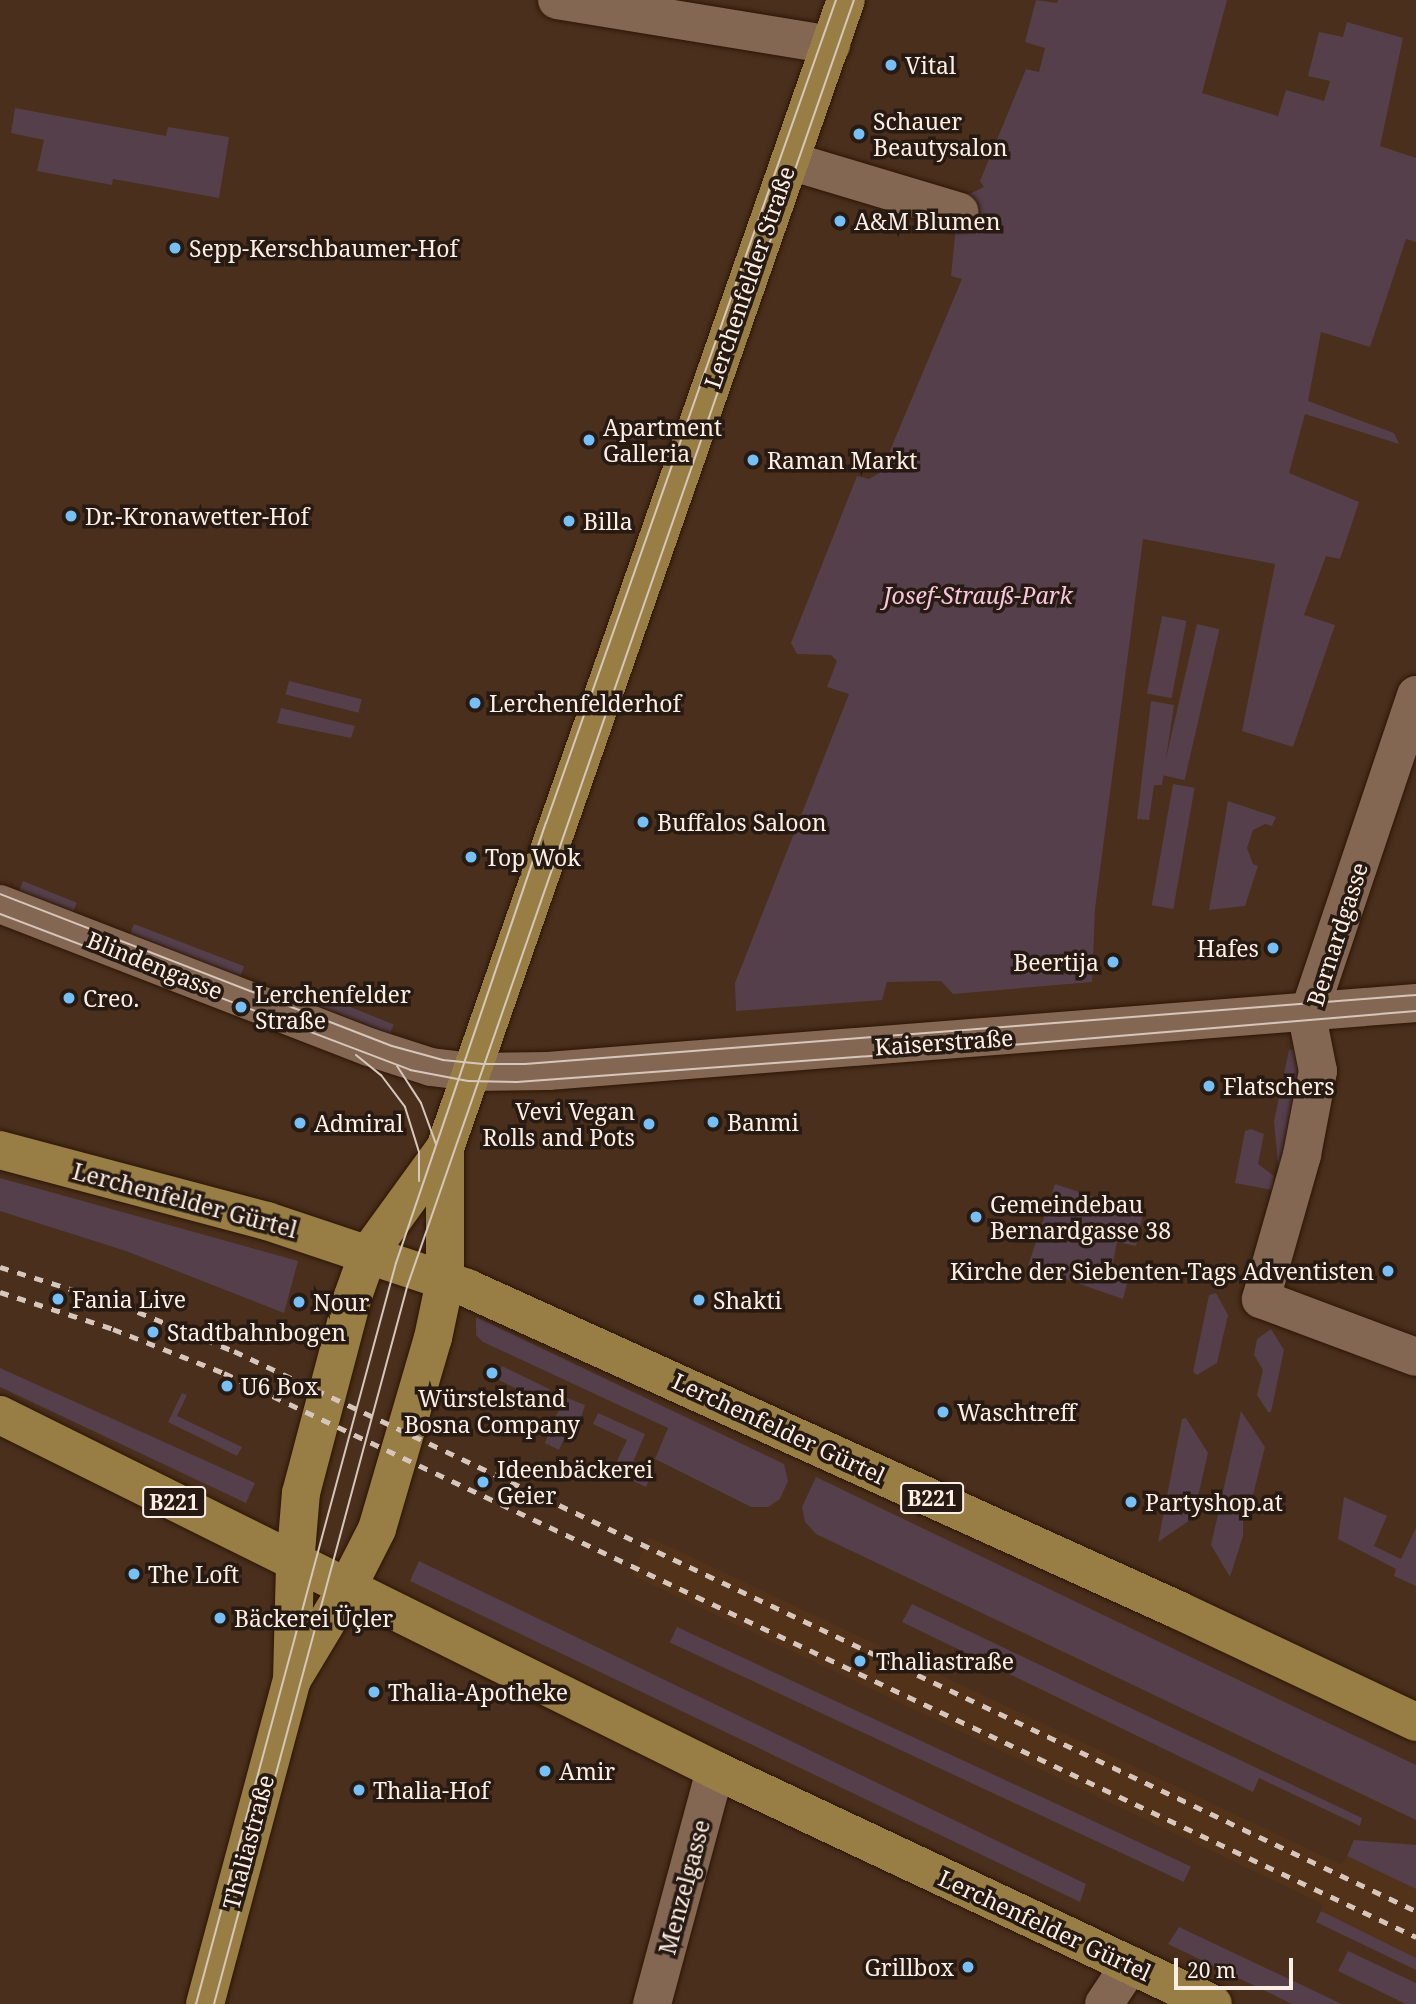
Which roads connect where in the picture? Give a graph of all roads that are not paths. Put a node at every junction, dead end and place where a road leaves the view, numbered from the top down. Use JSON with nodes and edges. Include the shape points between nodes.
{"nodes":[{"id":1,"x":557,"y":0,"type":"edge"},
{"id":2,"x":846,"y":0,"type":"edge"},
{"id":3,"x":831,"y":45,"type":"junction"},
{"id":4,"x":790,"y":161,"type":"junction"},
{"id":5,"x":960,"y":212,"type":"dead end"},
{"id":6,"x":1416,"y":695,"type":"edge"},
{"id":7,"x":0,"y":904,"type":"edge"},
{"id":8,"x":1416,"y":1003,"type":"edge"},
{"id":9,"x":1310,"y":1012,"type":"junction"},
{"id":10,"x":471,"y":1072,"type":"junction"},
{"id":11,"x":445,"y":1148,"type":"junction"},
{"id":12,"x":0,"y":1150,"type":"edge"},
{"id":13,"x":368,"y":1254,"type":"junction"},
{"id":14,"x":445,"y":1281,"type":"junction"},
{"id":15,"x":1416,"y":1357,"type":"edge"},
{"id":16,"x":0,"y":1415,"type":"edge"},
{"id":17,"x":295,"y":1564,"type":"junction"},
{"id":18,"x":348,"y":1588,"type":"junction"},
{"id":19,"x":292,"y":1679,"type":"junction"},
{"id":20,"x":1416,"y":1722,"type":"edge"},
{"id":21,"x":715,"y":1770,"type":"junction"},
{"id":22,"x":1130,"y":1965,"type":"junction"},
{"id":23,"x":205,"y":2004,"type":"edge"},
{"id":24,"x":652,"y":2004,"type":"edge"},
{"id":25,"x":1104,"y":2004,"type":"edge"},
{"id":26,"x":1213,"y":2004,"type":"edge"}],
"edges":[{"from":1,"to":3,"type":"street"},
{"from":2,"to":3,"type":"main road","name":"Lerchenfelder Straße"},
{"from":3,"to":4,"type":"main road","name":"Lerchenfelder Straße"},
{"from":4,"to":5,"type":"street"},
{"from":4,"to":10,"type":"main road","name":"Lerchenfelder Straße"},
{"from":6,"to":9,"type":"street","name":"Bernardgasse"},
{"from":7,"to":10,"type":"street","name":"Blindengasse","via":[[369,1047],[431,1067]]},
{"from":8,"to":9,"type":"street","name":"Kaiserstraße"},
{"from":9,"to":10,"type":"street","name":"Kaiserstraße","via":[[548,1071]]},
{"from":9,"to":15,"type":"street","name":"Bernardgasse","via":[[1318,1071],[1302,1154],[1261,1298]]},
{"from":10,"to":11,"type":"main road","name":"Lerchenfelder Straße"},
{"from":11,"to":13,"type":"main road","name":"Lerchenfelder Straße"},
{"from":11,"to":14,"type":"main road","name":"Lerchenfelder Straße"},
{"from":12,"to":13,"type":"main road","name":"Lerchenfelder Gürtel","number":"B221","via":[[267,1221]]},
{"from":13,"to":14,"type":"main road","name":"Lerchenfelder Gürtel","number":"B221"},
{"from":13,"to":17,"type":"main road","via":[[303,1484]]},
{"from":14,"to":18,"type":"main road","via":[[436,1328],[377,1529]]},
{"from":14,"to":20,"type":"main road","name":"Lerchenfelder Gürtel","number":"B221","via":[[576,1335]]},
{"from":16,"to":17,"type":"main road","name":"Lerchenfelder Gürtel","number":"B221"},
{"from":17,"to":18,"type":"main road","name":"Lerchenfelder Gürtel","number":"B221"},
{"from":17,"to":19,"type":"main road"},
{"from":18,"to":19,"type":"main road"},
{"from":18,"to":21,"type":"main road","name":"Lerchenfelder Gürtel","number":"B221"},
{"from":19,"to":23,"type":"main road","name":"Thaliastraße"},
{"from":21,"to":22,"type":"main road","name":"Lerchenfelder Gürtel","number":"B221"},
{"from":21,"to":24,"type":"street","name":"Menzelgasse"},
{"from":22,"to":25,"type":"street"},
{"from":22,"to":26,"type":"main road","name":"Lerchenfelder Gürtel","number":"B221"}]}
